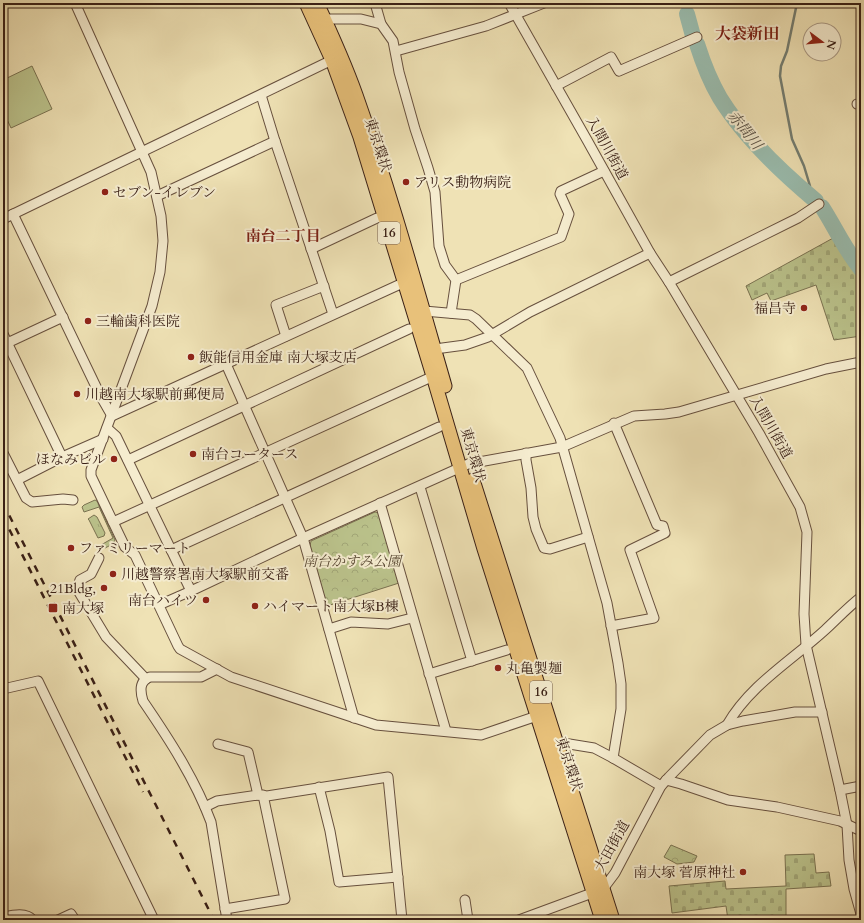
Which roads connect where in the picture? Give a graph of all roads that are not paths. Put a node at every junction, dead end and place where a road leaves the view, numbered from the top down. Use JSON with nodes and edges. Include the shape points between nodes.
{"nodes":[{"id":1,"x":75,"y":3,"type":"edge"},
{"id":2,"x":306,"y":3,"type":"edge"},
{"id":3,"x":317,"y":3,"type":"edge"},
{"id":4,"x":375,"y":3,"type":"edge"},
{"id":5,"x":509,"y":3,"type":"edge"},
{"id":6,"x":544,"y":3,"type":"edge"},
{"id":7,"x":516,"y":15,"type":"junction"},
{"id":8,"x":324,"y":19,"type":"junction"},
{"id":9,"x":380,"y":24,"type":"junction"},
{"id":10,"x":697,"y":37,"type":"dead end"},
{"id":11,"x":396,"y":50,"type":"junction"},
{"id":12,"x":332,"y":60,"type":"junction"},
{"id":13,"x":556,"y":86,"type":"junction"},
{"id":14,"x":261,"y":95,"type":"junction"},
{"id":15,"x":275,"y":141,"type":"junction"},
{"id":16,"x":142,"y":151,"type":"junction"},
{"id":17,"x":604,"y":172,"type":"junction"},
{"id":18,"x":157,"y":196,"type":"junction"},
{"id":19,"x":819,"y":204,"type":"dead end"},
{"id":20,"x":13,"y":214,"type":"junction"},
{"id":21,"x":377,"y":218,"type":"dead end"},
{"id":22,"x":3,"y":219,"type":"edge"},
{"id":23,"x":311,"y":249,"type":"junction"},
{"id":24,"x":650,"y":253,"type":"junction"},
{"id":25,"x":456,"y":280,"type":"junction"},
{"id":26,"x":404,"y":282,"type":"junction"},
{"id":27,"x":669,"y":282,"type":"junction"},
{"id":28,"x":324,"y":286,"type":"junction"},
{"id":29,"x":424,"y":311,"type":"junction"},
{"id":30,"x":451,"y":313,"type":"junction"},
{"id":31,"x":333,"y":314,"type":"junction"},
{"id":32,"x":63,"y":317,"type":"junction"},
{"id":33,"x":409,"y":329,"type":"dead end"},
{"id":34,"x":3,"y":334,"type":"edge"},
{"id":35,"x":492,"y":334,"type":"junction"},
{"id":36,"x":286,"y":336,"type":"junction"},
{"id":37,"x":5,"y":344,"type":"edge"},
{"id":38,"x":435,"y":349,"type":"junction"},
{"id":39,"x":861,"y":362,"type":"edge"},
{"id":40,"x":226,"y":364,"type":"junction"},
{"id":41,"x":437,"y":374,"type":"junction"},
{"id":42,"x":736,"y":395,"type":"junction"},
{"id":43,"x":244,"y":406,"type":"junction"},
{"id":44,"x":112,"y":416,"type":"junction"},
{"id":45,"x":614,"y":423,"type":"junction"},
{"id":46,"x":439,"y":427,"type":"dead end"},
{"id":47,"x":107,"y":428,"type":"junction"},
{"id":48,"x":103,"y":439,"type":"junction"},
{"id":49,"x":562,"y":447,"type":"junction"},
{"id":50,"x":3,"y":453,"type":"edge"},
{"id":51,"x":526,"y":453,"type":"junction"},
{"id":52,"x":265,"y":454,"type":"junction"},
{"id":53,"x":62,"y":457,"type":"junction"},
{"id":54,"x":128,"y":460,"type":"junction"},
{"id":55,"x":464,"y":466,"type":"junction"},
{"id":56,"x":17,"y":480,"type":"junction"},
{"id":57,"x":420,"y":487,"type":"junction"},
{"id":58,"x":285,"y":498,"type":"junction"},
{"id":59,"x":73,"y":500,"type":"dead end"},
{"id":60,"x":380,"y":503,"type":"junction"},
{"id":61,"x":150,"y":505,"type":"junction"},
{"id":62,"x":113,"y":522,"type":"junction"},
{"id":63,"x":588,"y":537,"type":"junction"},
{"id":64,"x":303,"y":538,"type":"junction"},
{"id":65,"x":172,"y":550,"type":"junction"},
{"id":66,"x":99,"y":558,"type":"dead end"},
{"id":67,"x":191,"y":591,"type":"junction"},
{"id":68,"x":861,"y":597,"type":"edge"},
{"id":69,"x":159,"y":605,"type":"junction"},
{"id":70,"x":412,"y":618,"type":"junction"},
{"id":71,"x":611,"y":626,"type":"junction"},
{"id":72,"x":329,"y":629,"type":"junction"},
{"id":73,"x":806,"y":645,"type":"junction"},
{"id":74,"x":507,"y":650,"type":"dead end"},
{"id":75,"x":472,"y":661,"type":"junction"},
{"id":76,"x":216,"y":669,"type":"junction"},
{"id":77,"x":429,"y":674,"type":"junction"},
{"id":78,"x":146,"y":679,"type":"junction"},
{"id":79,"x":3,"y":689,"type":"edge"},
{"id":80,"x":822,"y":712,"type":"junction"},
{"id":81,"x":536,"y":716,"type":"junction"},
{"id":82,"x":354,"y":718,"type":"junction"},
{"id":83,"x":726,"y":725,"type":"junction"},
{"id":84,"x":446,"y":731,"type":"junction"},
{"id":85,"x":557,"y":742,"type":"junction"},
{"id":86,"x":218,"y":744,"type":"dead end"},
{"id":87,"x":613,"y":758,"type":"junction"},
{"id":88,"x":663,"y":783,"type":"junction"},
{"id":89,"x":861,"y":786,"type":"edge"},
{"id":90,"x":319,"y":787,"type":"junction"},
{"id":91,"x":840,"y":790,"type":"junction"},
{"id":92,"x":261,"y":795,"type":"junction"},
{"id":93,"x":205,"y":807,"type":"junction"},
{"id":94,"x":847,"y":825,"type":"junction"},
{"id":95,"x":861,"y":831,"type":"edge"},
{"id":96,"x":398,"y":877,"type":"junction"},
{"id":97,"x":599,"y":891,"type":"junction"},
{"id":98,"x":465,"y":900,"type":"dead end"},
{"id":99,"x":225,"y":909,"type":"junction"},
{"id":100,"x":861,"y":914,"type":"edge"},
{"id":101,"x":3,"y":917,"type":"edge"},
{"id":102,"x":33,"y":920,"type":"edge"},
{"id":103,"x":58,"y":920,"type":"edge"},
{"id":104,"x":75,"y":920,"type":"edge"},
{"id":105,"x":154,"y":920,"type":"edge"},
{"id":106,"x":227,"y":920,"type":"edge"},
{"id":107,"x":402,"y":920,"type":"edge"},
{"id":108,"x":468,"y":920,"type":"edge"},
{"id":109,"x":519,"y":920,"type":"edge"},
{"id":110,"x":602,"y":920,"type":"edge"},
{"id":111,"x":613,"y":920,"type":"edge"}],
"edges":[{"from":1,"to":16,"type":"street"},
{"from":2,"to":12,"type":"highway","name":"東京環状","number":"16"},
{"from":3,"to":8,"type":"highway","name":"東京環状","number":"16"},
{"from":4,"to":9,"type":"street"},
{"from":5,"to":7,"type":"street","name":"入間川街道"},
{"from":6,"to":7,"type":"street"},
{"from":7,"to":11,"type":"street"},
{"from":7,"to":13,"type":"street","name":"入間川街道"},
{"from":8,"to":9,"type":"street","via":[[361,19]]},
{"from":8,"to":29,"type":"highway","name":"東京環状","number":"16","via":[[356,95]]},
{"from":9,"to":11,"type":"street","via":[[393,41]]},
{"from":10,"to":13,"type":"street","via":[[619,71],[611,58]]},
{"from":11,"to":25,"type":"street","via":[[414,129],[435,192],[439,246],[445,265]]},
{"from":12,"to":14,"type":"street"},
{"from":12,"to":26,"type":"highway","name":"東京環状","number":"16","via":[[360,137]]},
{"from":13,"to":17,"type":"street","name":"入間川街道"},
{"from":14,"to":15,"type":"street"},
{"from":14,"to":16,"type":"street"},
{"from":15,"to":18,"type":"street"},
{"from":15,"to":23,"type":"street"},
{"from":16,"to":18,"type":"street"},
{"from":16,"to":20,"type":"street"},
{"from":17,"to":24,"type":"street","name":"入間川街道"},
{"from":17,"to":25,"type":"street","via":[[561,191],[569,214],[561,237]]},
{"from":18,"to":44,"type":"street","via":[[163,241],[160,272],[152,306]]},
{"from":19,"to":27,"type":"street","via":[[798,218]]},
{"from":20,"to":22,"type":"street"},
{"from":20,"to":32,"type":"street"},
{"from":21,"to":23,"type":"street"},
{"from":23,"to":28,"type":"street"},
{"from":24,"to":27,"type":"street","name":"入間川街道"},
{"from":24,"to":35,"type":"street","via":[[530,312]]},
{"from":25,"to":30,"type":"street"},
{"from":26,"to":31,"type":"street"},
{"from":26,"to":41,"type":"highway","name":"東京環状","number":"16"},
{"from":27,"to":42,"type":"street","name":"入間川街道"},
{"from":28,"to":31,"type":"street"},
{"from":28,"to":36,"type":"street","via":[[276,305]]},
{"from":29,"to":30,"type":"street"},
{"from":29,"to":38,"type":"highway","name":"東京環状","number":"16"},
{"from":30,"to":35,"type":"street","via":[[470,315]]},
{"from":31,"to":36,"type":"street"},
{"from":32,"to":37,"type":"street"},
{"from":32,"to":44,"type":"street"},
{"from":33,"to":43,"type":"street"},
{"from":34,"to":37,"type":"street"},
{"from":35,"to":38,"type":"street","via":[[465,344]]},
{"from":35,"to":49,"type":"street","via":[[527,368]]},
{"from":36,"to":40,"type":"street"},
{"from":37,"to":53,"type":"street"},
{"from":38,"to":41,"type":"highway","name":"東京環状","number":"16"},
{"from":39,"to":42,"type":"street","via":[[826,368]]},
{"from":40,"to":43,"type":"street"},
{"from":40,"to":44,"type":"street"},
{"from":41,"to":52,"type":"street"},
{"from":41,"to":55,"type":"highway","name":"東京環状","number":"16"},
{"from":42,"to":45,"type":"street","via":[[679,412],[634,416]]},
{"from":42,"to":73,"type":"street","name":"入間川街道","via":[[792,491],[805,520]]},
{"from":43,"to":52,"type":"street"},
{"from":43,"to":54,"type":"street"},
{"from":44,"to":47,"type":"street"},
{"from":45,"to":49,"type":"street"},
{"from":45,"to":71,"type":"street","via":[[657,525],[663,526],[665,533],[630,548],[654,618]]},
{"from":46,"to":58,"type":"street"},
{"from":47,"to":48,"type":"street"},
{"from":47,"to":54,"type":"street","via":[[116,436]]},
{"from":48,"to":53,"type":"street"},
{"from":48,"to":62,"type":"street","via":[[91,473]]},
{"from":49,"to":51,"type":"street"},
{"from":49,"to":63,"type":"street"},
{"from":50,"to":56,"type":"street"},
{"from":51,"to":55,"type":"street"},
{"from":51,"to":63,"type":"street","via":[[533,517],[544,548],[550,549]]},
{"from":52,"to":58,"type":"street"},
{"from":52,"to":61,"type":"street"},
{"from":53,"to":56,"type":"street"},
{"from":54,"to":61,"type":"street"},
{"from":55,"to":57,"type":"street"},
{"from":55,"to":81,"type":"highway","name":"東京環状","number":"16","via":[[484,549]]},
{"from":55,"to":85,"type":"highway","name":"東京環状","number":"16"},
{"from":56,"to":59,"type":"street","via":[[26,498],[32,502]]},
{"from":57,"to":60,"type":"street"},
{"from":57,"to":75,"type":"street"},
{"from":58,"to":64,"type":"street"},
{"from":58,"to":65,"type":"street"},
{"from":60,"to":64,"type":"street"},
{"from":60,"to":70,"type":"street"},
{"from":61,"to":62,"type":"street"},
{"from":61,"to":65,"type":"street"},
{"from":62,"to":69,"type":"street","via":[[125,547],[135,555]]},
{"from":63,"to":71,"type":"street"},
{"from":64,"to":67,"type":"street"},
{"from":64,"to":72,"type":"street"},
{"from":65,"to":67,"type":"street"},
{"from":66,"to":78,"type":"street","via":[[91,574],[80,580],[77,589],[106,637]]},
{"from":67,"to":69,"type":"street"},
{"from":68,"to":73,"type":"street"},
{"from":69,"to":76,"type":"street","via":[[180,649]]},
{"from":70,"to":72,"type":"street","via":[[388,624],[351,622]]},
{"from":70,"to":77,"type":"street"},
{"from":71,"to":87,"type":"street","via":[[621,696],[621,717]]},
{"from":72,"to":82,"type":"street"},
{"from":73,"to":80,"type":"street","name":"入間川街道"},
{"from":73,"to":83,"type":"street","via":[[750,695]]},
{"from":74,"to":75,"type":"street"},
{"from":75,"to":77,"type":"street"},
{"from":76,"to":78,"type":"street","via":[[201,677]]},
{"from":76,"to":82,"type":"street","via":[[242,681]]},
{"from":77,"to":84,"type":"street"},
{"from":78,"to":93,"type":"street","via":[[140,691],[143,701],[185,767]]},
{"from":79,"to":105,"type":"street","via":[[38,681]]},
{"from":80,"to":83,"type":"street","name":"大田街道","via":[[795,712]]},
{"from":80,"to":91,"type":"street","name":"入間川街道"},
{"from":81,"to":84,"type":"street","via":[[481,734]]},
{"from":81,"to":97,"type":"highway","name":"東京環状","number":"16"},
{"from":82,"to":84,"type":"street","via":[[382,726]]},
{"from":83,"to":88,"type":"street","name":"大田街道","via":[[710,735]]},
{"from":85,"to":87,"type":"street","via":[[594,748]]},
{"from":85,"to":97,"type":"highway","name":"東京環状","number":"16"},
{"from":86,"to":92,"type":"street","via":[[248,752]]},
{"from":87,"to":88,"type":"street"},
{"from":88,"to":94,"type":"street","via":[[681,784],[728,800],[797,811]]},
{"from":88,"to":97,"type":"street","name":"大田街道","via":[[615,873]]},
{"from":89,"to":91,"type":"street"},
{"from":90,"to":92,"type":"street"},
{"from":90,"to":96,"type":"street","via":[[339,882]]},
{"from":90,"to":96,"type":"street","via":[[388,777]]},
{"from":91,"to":94,"type":"street","name":"入間川街道"},
{"from":92,"to":93,"type":"street","via":[[217,801]]},
{"from":92,"to":99,"type":"street","via":[[285,899]]},
{"from":93,"to":99,"type":"street","via":[[211,822]]},
{"from":94,"to":95,"type":"street"},
{"from":94,"to":100,"type":"street","name":"入間川街道","via":[[849,860]]},
{"from":96,"to":107,"type":"street"},
{"from":97,"to":109,"type":"street"},
{"from":97,"to":110,"type":"highway","name":"東京環状","number":"16"},
{"from":97,"to":111,"type":"highway","name":"東京環状","number":"16"},
{"from":98,"to":108,"type":"street"},
{"from":99,"to":106,"type":"street"},
{"from":101,"to":102,"type":"street","via":[[24,915]]},
{"from":103,"to":104,"type":"street","via":[[71,914]]}]}
